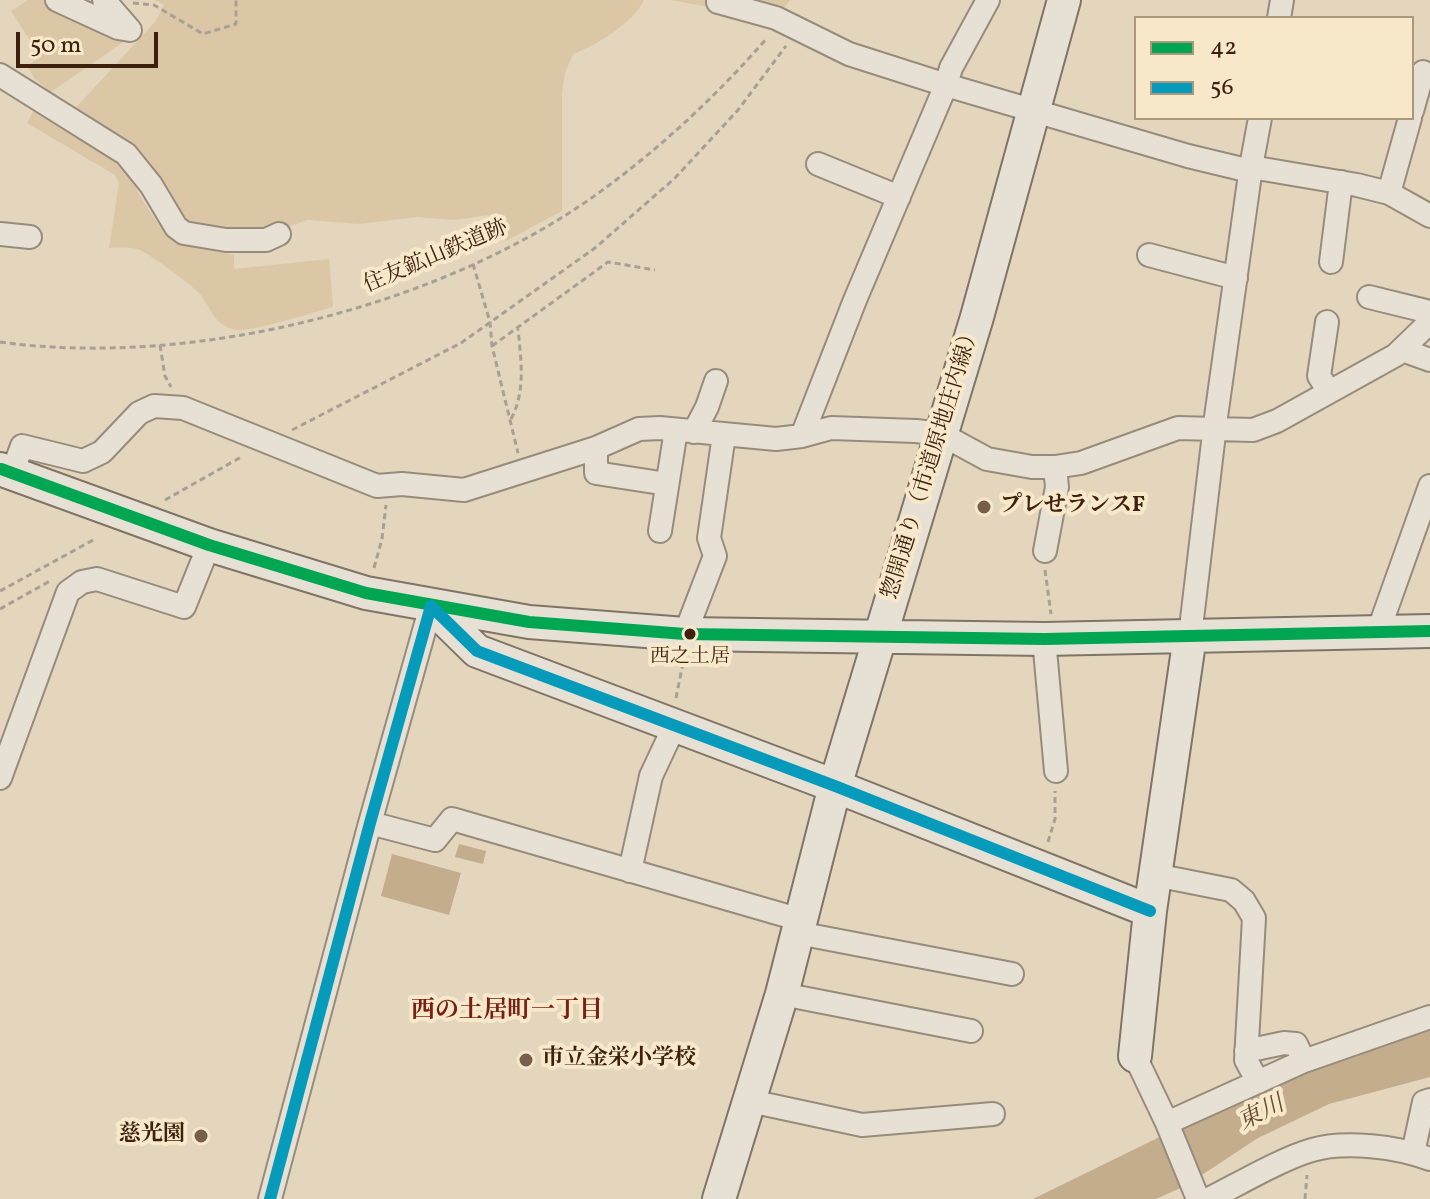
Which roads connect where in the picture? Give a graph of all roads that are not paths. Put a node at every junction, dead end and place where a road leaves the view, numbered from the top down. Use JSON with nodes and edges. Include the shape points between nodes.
{"nodes":[{"id":1,"x":57,"y":0,"type":"edge"},
{"id":2,"x":104,"y":0,"type":"edge"},
{"id":3,"x":988,"y":0,"type":"edge"},
{"id":4,"x":1064,"y":0,"type":"edge"},
{"id":5,"x":718,"y":2,"type":"dead end"},
{"id":6,"x":1423,"y":72,"type":"dead end"},
{"id":7,"x":0,"y":75,"type":"edge"},
{"id":8,"x":946,"y":85,"type":"junction"},
{"id":9,"x":1414,"y":104,"type":"edge"},
{"id":10,"x":1033,"y":111,"type":"junction"},
{"id":11,"x":1260,"y":120,"type":"edge"},
{"id":12,"x":1409,"y":120,"type":"edge"},
{"id":13,"x":818,"y":164,"type":"dead end"},
{"id":14,"x":1251,"y":167,"type":"junction"},
{"id":15,"x":1341,"y":182,"type":"junction"},
{"id":16,"x":1389,"y":193,"type":"junction"},
{"id":17,"x":899,"y":197,"type":"junction"},
{"id":18,"x":1430,"y":216,"type":"edge"},
{"id":19,"x":0,"y":234,"type":"edge"},
{"id":20,"x":279,"y":234,"type":"dead end"},
{"id":21,"x":30,"y":237,"type":"dead end"},
{"id":22,"x":1149,"y":255,"type":"dead end"},
{"id":23,"x":1331,"y":262,"type":"dead end"},
{"id":24,"x":1236,"y":278,"type":"junction"},
{"id":25,"x":1369,"y":297,"type":"dead end"},
{"id":26,"x":1430,"y":312,"type":"edge"},
{"id":27,"x":1327,"y":322,"type":"dead end"},
{"id":28,"x":1430,"y":322,"type":"edge"},
{"id":29,"x":1402,"y":350,"type":"junction"},
{"id":30,"x":1430,"y":360,"type":"edge"},
{"id":31,"x":716,"y":381,"type":"dead end"},
{"id":32,"x":1328,"y":390,"type":"junction"},
{"id":33,"x":1215,"y":430,"type":"junction"},
{"id":34,"x":685,"y":431,"type":"junction"},
{"id":35,"x":941,"y":434,"type":"junction"},
{"id":36,"x":724,"y":435,"type":"junction"},
{"id":37,"x":802,"y":436,"type":"junction"},
{"id":38,"x":596,"y":448,"type":"junction"},
{"id":39,"x":1055,"y":467,"type":"junction"},
{"id":40,"x":6,"y":471,"type":"edge"},
{"id":41,"x":667,"y":484,"type":"junction"},
{"id":42,"x":1430,"y":486,"type":"edge"},
{"id":43,"x":660,"y":531,"type":"dead end"},
{"id":44,"x":209,"y":545,"type":"junction"},
{"id":45,"x":1045,"y":551,"type":"road end"},
{"id":46,"x":431,"y":606,"type":"junction"},
{"id":47,"x":1430,"y":631,"type":"edge"},
{"id":48,"x":1378,"y":632,"type":"junction"},
{"id":49,"x":685,"y":634,"type":"junction"},
{"id":50,"x":881,"y":636,"type":"junction"},
{"id":51,"x":1190,"y":636,"type":"junction"},
{"id":52,"x":1050,"y":639,"type":"junction"},
{"id":53,"x":672,"y":726,"type":"junction"},
{"id":54,"x":1056,"y":771,"type":"road end"},
{"id":55,"x":0,"y":778,"type":"edge"},
{"id":56,"x":835,"y":786,"type":"junction"},
{"id":57,"x":370,"y":823,"type":"junction"},
{"id":58,"x":630,"y":871,"type":"junction"},
{"id":59,"x":1155,"y":875,"type":"junction"},
{"id":60,"x":1150,"y":911,"type":"junction"},
{"id":61,"x":800,"y":926,"type":"junction"},
{"id":62,"x":1012,"y":974,"type":"dead end"},
{"id":63,"x":782,"y":994,"type":"junction"},
{"id":64,"x":1430,"y":1017,"type":"edge"},
{"id":65,"x":971,"y":1031,"type":"dead end"},
{"id":66,"x":1246,"y":1051,"type":"junction"},
{"id":67,"x":1135,"y":1056,"type":"joint"},
{"id":68,"x":1304,"y":1061,"type":"junction"},
{"id":69,"x":1258,"y":1082,"type":"junction"},
{"id":70,"x":1430,"y":1100,"type":"edge"},
{"id":71,"x":750,"y":1101,"type":"junction"},
{"id":72,"x":993,"y":1114,"type":"dead end"},
{"id":73,"x":1168,"y":1125,"type":"junction"},
{"id":74,"x":1422,"y":1156,"type":"edge"},
{"id":75,"x":1200,"y":1196,"type":"edge"},
{"id":76,"x":270,"y":1199,"type":"edge"},
{"id":77,"x":719,"y":1199,"type":"edge"}],
"edges":[{"from":1,"to":2,"type":"street","via":[[130,30]]},
{"from":3,"to":8,"type":"street"},
{"from":4,"to":10,"type":"street","name":"惣開通り（市道原地庄内線）"},
{"from":5,"to":8,"type":"street","via":[[776,18],[849,54]]},
{"from":6,"to":9,"type":"street"},
{"from":7,"to":20,"type":"street","via":[[126,154],[184,233],[226,240],[266,240]]},
{"from":8,"to":10,"type":"street"},
{"from":8,"to":17,"type":"street"},
{"from":10,"to":14,"type":"street","via":[[1188,156]]},
{"from":10,"to":35,"type":"street","name":"惣開通り（市道原地庄内線）"},
{"from":11,"to":14,"type":"street"},
{"from":12,"to":16,"type":"street"},
{"from":13,"to":17,"type":"street"},
{"from":14,"to":15,"type":"street"},
{"from":14,"to":24,"type":"street"},
{"from":15,"to":16,"type":"street"},
{"from":15,"to":23,"type":"street"},
{"from":16,"to":18,"type":"street"},
{"from":17,"to":37,"type":"street"},
{"from":19,"to":21,"type":"street"},
{"from":22,"to":24,"type":"street"},
{"from":24,"to":33,"type":"street"},
{"from":25,"to":26,"type":"street"},
{"from":27,"to":32,"type":"street","via":[[1319,376]]},
{"from":28,"to":29,"type":"street"},
{"from":29,"to":30,"type":"street"},
{"from":29,"to":32,"type":"street"},
{"from":31,"to":34,"type":"street","via":[[707,407]]},
{"from":32,"to":33,"type":"street","via":[[1253,430]]},
{"from":33,"to":39,"type":"street","via":[[1178,428],[1081,463]]},
{"from":33,"to":51,"type":"street"},
{"from":34,"to":36,"type":"street"},
{"from":34,"to":38,"type":"street","via":[[639,429]]},
{"from":34,"to":41,"type":"street"},
{"from":35,"to":37,"type":"street","via":[[831,428]]},
{"from":35,"to":39,"type":"street","via":[[987,459]]},
{"from":35,"to":50,"type":"street","name":"惣開通り（市道原地庄内線）"},
{"from":36,"to":37,"type":"street"},
{"from":36,"to":49,"type":"street","via":[[709,538],[715,556]]},
{"from":38,"to":40,"type":"street","via":[[464,490],[377,486],[183,408],[154,406],[139,413],[102,452],[83,461],[22,446]]},
{"from":38,"to":41,"type":"street","via":[[596,473]]},
{"from":39,"to":45,"type":"street","via":[[1057,487]]},
{"from":40,"to":44,"type":"street"},
{"from":41,"to":43,"type":"street"},
{"from":42,"to":48,"type":"street"},
{"from":44,"to":46,"type":"street","via":[[366,593]]},
{"from":44,"to":55,"type":"street","via":[[184,607],[97,579],[68,592]]},
{"from":46,"to":49,"type":"street","via":[[529,622]]},
{"from":46,"to":53,"type":"street","via":[[477,651]]},
{"from":46,"to":57,"type":"street"},
{"from":47,"to":48,"type":"street"},
{"from":48,"to":51,"type":"street"},
{"from":49,"to":50,"type":"street"},
{"from":50,"to":52,"type":"street"},
{"from":50,"to":56,"type":"street","name":"惣開通り（市道原地庄内線）"},
{"from":51,"to":52,"type":"street"},
{"from":51,"to":59,"type":"street"},
{"from":52,"to":54,"type":"street"},
{"from":53,"to":56,"type":"street"},
{"from":53,"to":58,"type":"street","via":[[651,776]]},
{"from":56,"to":60,"type":"street"},
{"from":56,"to":61,"type":"street","name":"惣開通り（市道原地庄内線）"},
{"from":57,"to":58,"type":"street","via":[[435,840],[452,819]]},
{"from":57,"to":76,"type":"street"},
{"from":58,"to":61,"type":"street"},
{"from":59,"to":60,"type":"street"},
{"from":59,"to":66,"type":"street","via":[[1231,890],[1254,918]]},
{"from":60,"to":67,"type":"street"},
{"from":61,"to":62,"type":"street"},
{"from":61,"to":63,"type":"street","name":"惣開通り（市道原地庄内線）"},
{"from":63,"to":65,"type":"street"},
{"from":63,"to":71,"type":"street","name":"惣開通り（市道原地庄内線）"},
{"from":64,"to":68,"type":"street"},
{"from":66,"to":68,"type":"street","via":[[1296,1044]]},
{"from":66,"to":69,"type":"street"},
{"from":67,"to":73,"type":"street"},
{"from":68,"to":69,"type":"street"},
{"from":69,"to":73,"type":"street"},
{"from":70,"to":74,"type":"street","via":[[1424,1102]]},
{"from":71,"to":72,"type":"street","via":[[862,1125]]},
{"from":71,"to":77,"type":"street","name":"惣開通り（市道原地庄内線）"},
{"from":73,"to":75,"type":"street"},
{"from":74,"to":75,"type":"street","via":[[1361,1146],[1313,1149]]}]}
